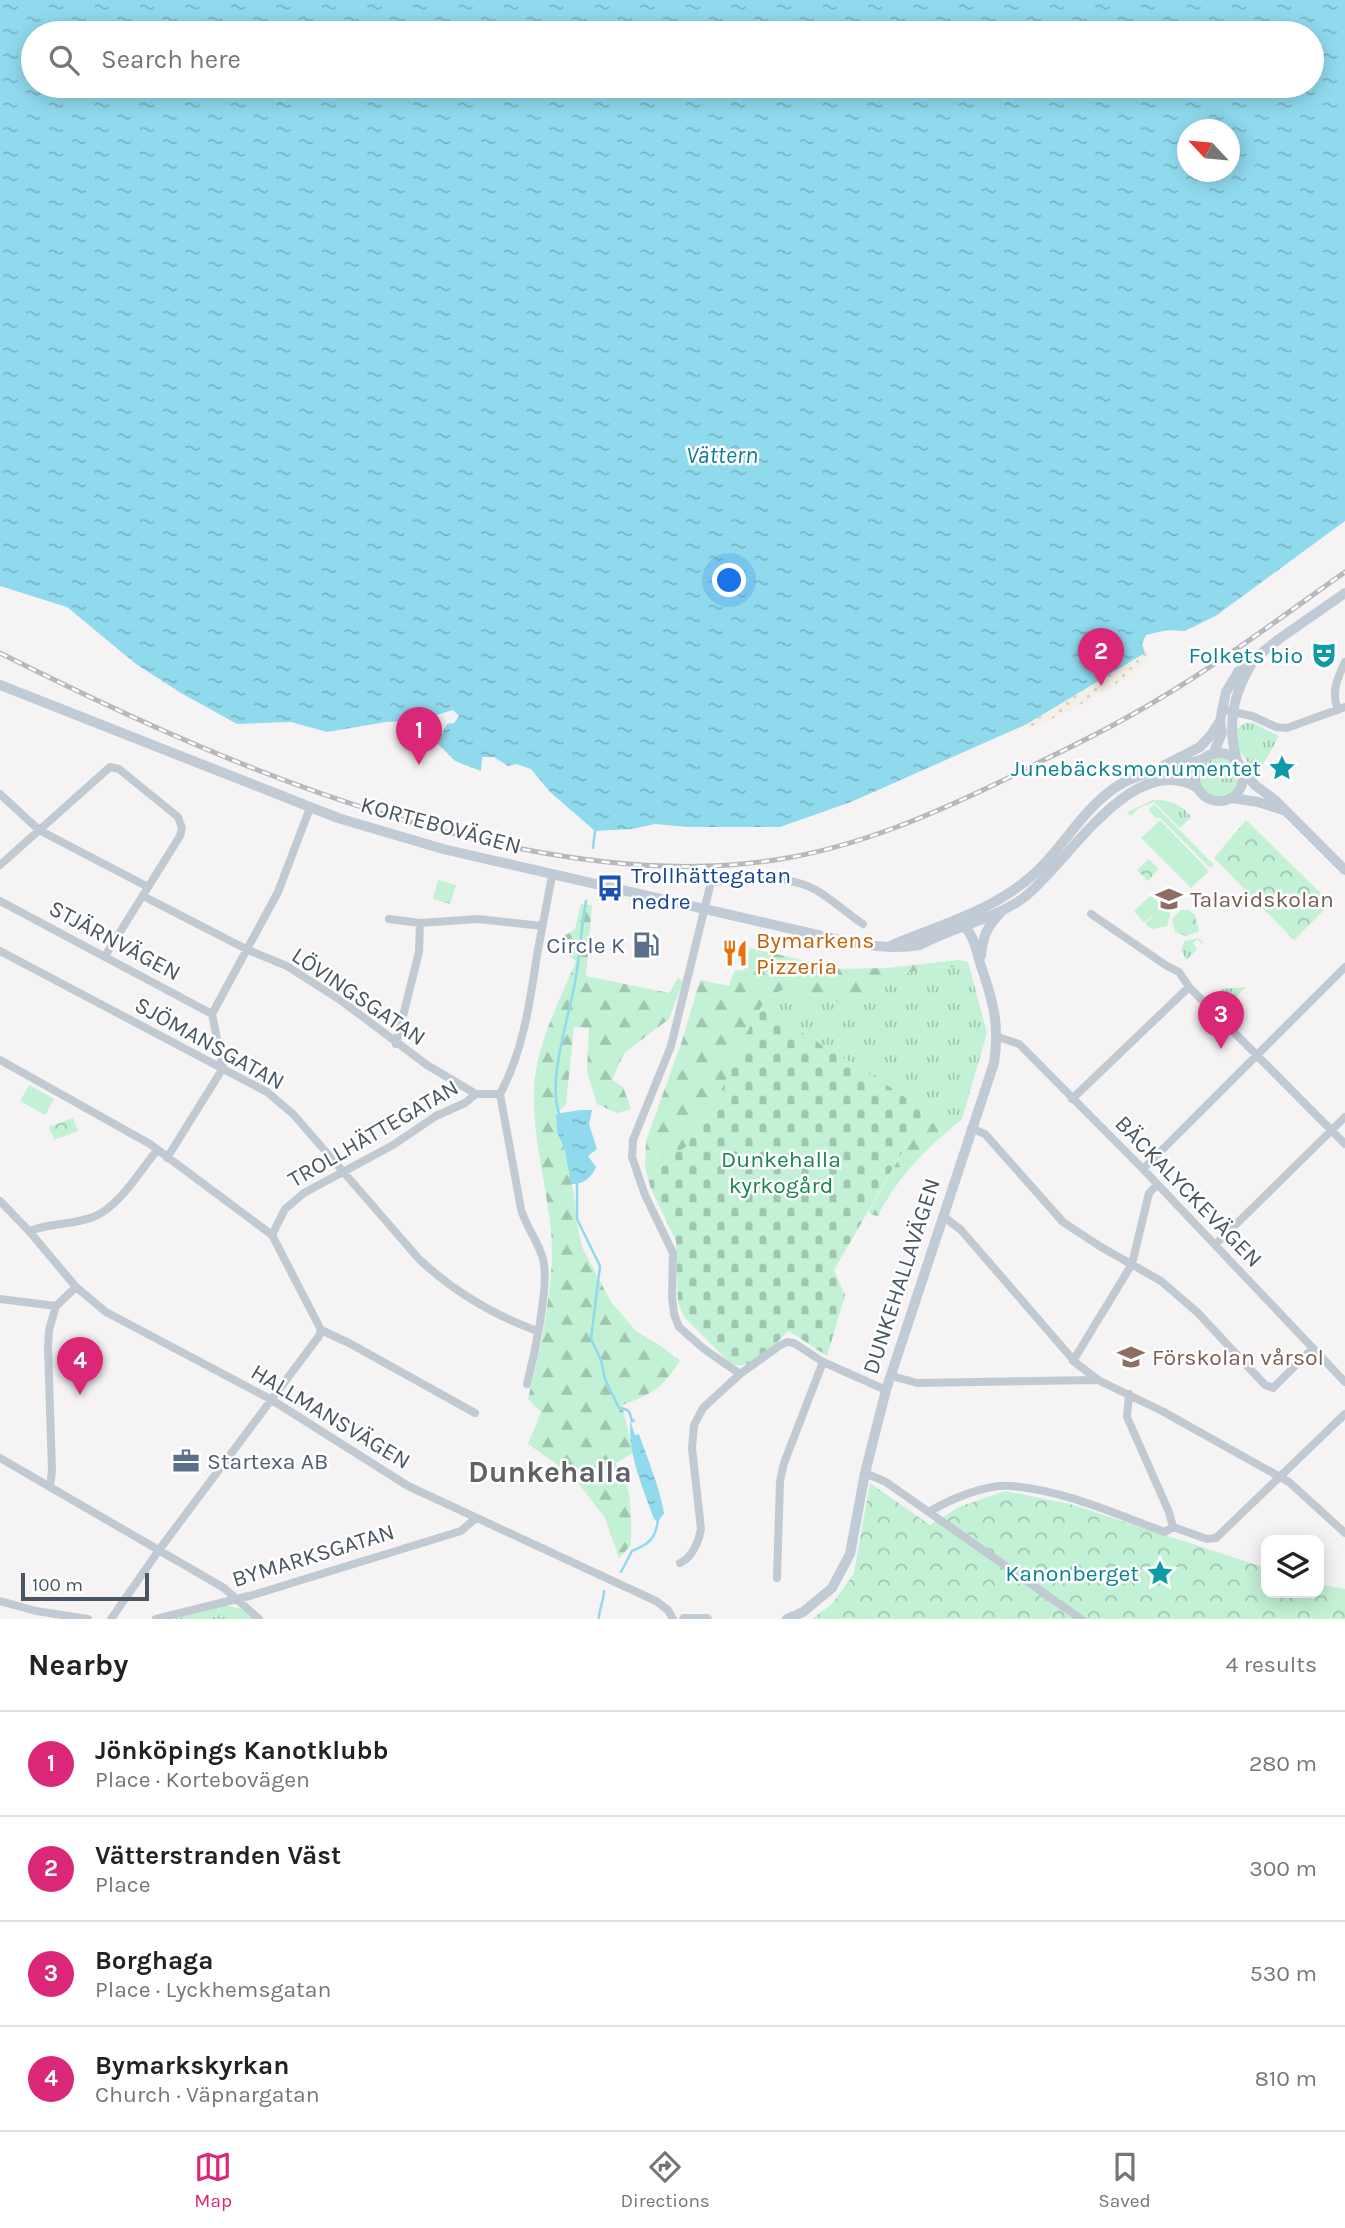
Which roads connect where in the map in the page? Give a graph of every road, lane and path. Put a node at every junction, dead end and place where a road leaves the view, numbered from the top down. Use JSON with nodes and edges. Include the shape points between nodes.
{"nodes":[{"id":1,"x":1345,"y":593,"type":"edge"},
{"id":2,"x":1254,"y":660,"type":"junction"},
{"id":3,"x":1345,"y":662,"type":"edge"},
{"id":4,"x":0,"y":685,"type":"edge"},
{"id":5,"x":1342,"y":708,"type":"edge"},
{"id":6,"x":1222,"y":709,"type":"junction"},
{"id":7,"x":1234,"y":712,"type":"junction"},
{"id":8,"x":1220,"y":722,"type":"junction"},
{"id":9,"x":1208,"y":757,"type":"junction"},
{"id":10,"x":1237,"y":760,"type":"junction"},
{"id":11,"x":1157,"y":769,"type":"junction"},
{"id":12,"x":1243,"y":772,"type":"junction"},
{"id":13,"x":1198,"y":788,"type":"junction"},
{"id":14,"x":0,"y":794,"type":"edge"},
{"id":15,"x":1231,"y":798,"type":"junction"},
{"id":16,"x":310,"y":808,"type":"junction"},
{"id":17,"x":1283,"y":810,"type":"junction"},
{"id":18,"x":39,"y":830,"type":"junction"},
{"id":19,"x":0,"y":865,"type":"edge"},
{"id":20,"x":1345,"y":870,"type":"edge"},
{"id":21,"x":552,"y":876,"type":"junction"},
{"id":22,"x":148,"y":887,"type":"junction"},
{"id":23,"x":142,"y":896,"type":"junction"},
{"id":24,"x":0,"y":901,"type":"edge"},
{"id":25,"x":706,"y":909,"type":"junction"},
{"id":26,"x":1003,"y":910,"type":"junction"},
{"id":27,"x":1091,"y":914,"type":"dead end"},
{"id":28,"x":389,"y":919,"type":"dead end"},
{"id":29,"x":420,"y":923,"type":"junction"},
{"id":30,"x":863,"y":924,"type":"dead end"},
{"id":31,"x":542,"y":926,"type":"junction"},
{"id":32,"x":965,"y":926,"type":"junction"},
{"id":33,"x":888,"y":947,"type":"junction"},
{"id":34,"x":248,"y":950,"type":"junction"},
{"id":35,"x":0,"y":951,"type":"edge"},
{"id":36,"x":105,"y":957,"type":"junction"},
{"id":37,"x":980,"y":964,"type":"junction"},
{"id":38,"x":1345,"y":967,"type":"edge"},
{"id":39,"x":1189,"y":987,"type":"junction"},
{"id":40,"x":212,"y":1014,"type":"junction"},
{"id":41,"x":998,"y":1037,"type":"junction"},
{"id":42,"x":396,"y":1044,"type":"junction"},
{"id":43,"x":1258,"y":1056,"type":"junction"},
{"id":44,"x":0,"y":1060,"type":"edge"},
{"id":45,"x":223,"y":1068,"type":"junction"},
{"id":46,"x":476,"y":1094,"type":"junction"},
{"id":47,"x":500,"y":1094,"type":"junction"},
{"id":48,"x":1072,"y":1099,"type":"junction"},
{"id":49,"x":1345,"y":1117,"type":"edge"},
{"id":50,"x":971,"y":1128,"type":"junction"},
{"id":51,"x":1331,"y":1130,"type":"junction"},
{"id":52,"x":1345,"y":1144,"type":"edge"},
{"id":53,"x":157,"y":1150,"type":"junction"},
{"id":54,"x":166,"y":1158,"type":"junction"},
{"id":55,"x":1143,"y":1168,"type":"junction"},
{"id":56,"x":344,"y":1172,"type":"junction"},
{"id":57,"x":1157,"y":1185,"type":"junction"},
{"id":58,"x":0,"y":1201,"type":"edge"},
{"id":59,"x":943,"y":1216,"type":"junction"},
{"id":60,"x":29,"y":1231,"type":"junction"},
{"id":61,"x":272,"y":1235,"type":"junction"},
{"id":62,"x":1215,"y":1245,"type":"junction"},
{"id":63,"x":1132,"y":1264,"type":"junction"},
{"id":64,"x":76,"y":1287,"type":"junction"},
{"id":65,"x":0,"y":1300,"type":"edge"},
{"id":66,"x":56,"y":1306,"type":"junction"},
{"id":67,"x":321,"y":1330,"type":"junction"},
{"id":68,"x":537,"y":1331,"type":"junction"},
{"id":69,"x":1312,"y":1349,"type":"junction"},
{"id":70,"x":1073,"y":1361,"type":"junction"},
{"id":71,"x":822,"y":1362,"type":"junction"},
{"id":72,"x":740,"y":1374,"type":"junction"},
{"id":73,"x":891,"y":1376,"type":"junction"},
{"id":74,"x":1098,"y":1380,"type":"junction"},
{"id":75,"x":1345,"y":1382,"type":"edge"},
{"id":76,"x":527,"y":1384,"type":"dead end"},
{"id":77,"x":886,"y":1390,"type":"junction"},
{"id":78,"x":1129,"y":1394,"type":"junction"},
{"id":79,"x":272,"y":1400,"type":"junction"},
{"id":80,"x":475,"y":1413,"type":"dead end"},
{"id":81,"x":1345,"y":1414,"type":"edge"},
{"id":82,"x":0,"y":1458,"type":"edge"},
{"id":83,"x":865,"y":1473,"type":"junction"},
{"id":84,"x":1280,"y":1477,"type":"junction"},
{"id":85,"x":50,"y":1486,"type":"junction"},
{"id":86,"x":929,"y":1512,"type":"junction"},
{"id":87,"x":476,"y":1518,"type":"junction"},
{"id":88,"x":1172,"y":1527,"type":"junction"},
{"id":89,"x":1345,"y":1533,"type":"edge"},
{"id":90,"x":159,"y":1550,"type":"junction"},
{"id":91,"x":680,"y":1563,"type":"dead end"},
{"id":92,"x":777,"y":1578,"type":"dead end"},
{"id":93,"x":236,"y":1599,"type":"junction"},
{"id":94,"x":0,"y":1601,"type":"edge"},
{"id":95,"x":88,"y":1619,"type":"edge"},
{"id":96,"x":111,"y":1619,"type":"edge"},
{"id":97,"x":156,"y":1619,"type":"edge"},
{"id":98,"x":259,"y":1619,"type":"edge"},
{"id":99,"x":673,"y":1619,"type":"edge"},
{"id":100,"x":684,"y":1619,"type":"edge"},
{"id":101,"x":707,"y":1619,"type":"edge"},
{"id":102,"x":787,"y":1619,"type":"edge"},
{"id":103,"x":1081,"y":1619,"type":"edge"}],
"edges":[{"from":1,"to":2,"type":"street"},
{"from":2,"to":6,"type":"street","via":[[1232,679]]},
{"from":2,"to":7,"type":"street","via":[[1240,686]]},
{"from":3,"to":5,"type":"street","via":[[1334,695]]},
{"from":4,"to":16,"type":"street","name":"KORTEBOVÄGEN"},
{"from":5,"to":7,"type":"street","via":[[1282,728]]},
{"from":6,"to":7,"type":"street"},
{"from":6,"to":8,"type":"street"},
{"from":7,"to":10,"type":"street","via":[[1231,732]]},
{"from":8,"to":9,"type":"street","via":[[1222,733]]},
{"from":8,"to":11,"type":"street","via":[[1200,747]]},
{"from":9,"to":10,"type":"street","via":[[1224,753]]},
{"from":9,"to":11,"type":"street","name":"KORTEBOVÄGEN","via":[[1186,766]]},
{"from":9,"to":13,"type":"street","via":[[1195,773]]},
{"from":10,"to":12,"type":"street"},
{"from":11,"to":32,"type":"street","name":"KORTEBOVÄGEN","via":[[1105,795],[1036,872]]},
{"from":12,"to":15,"type":"street","via":[[1242,785]]},
{"from":12,"to":17,"type":"street"},
{"from":13,"to":15,"type":"street","via":[[1213,800]]},
{"from":13,"to":26,"type":"street","name":"KORTEBOVÄGEN","via":[[1172,780],[1129,793],[1098,819],[1037,887]]},
{"from":14,"to":18,"type":"street"},
{"from":15,"to":17,"type":"street"},
{"from":16,"to":21,"type":"street","name":"KORTEBOVÄGEN"},
{"from":16,"to":34,"type":"street","via":[[278,892]]},
{"from":17,"to":20,"type":"street"},
{"from":18,"to":19,"type":"street"},
{"from":18,"to":22,"type":"street"},
{"from":18,"to":22,"type":"street","via":[[114,767],[182,823],[180,836]]},
{"from":21,"to":25,"type":"street","name":"KORTEBOVÄGEN"},
{"from":21,"to":31,"type":"street"},
{"from":22,"to":23,"type":"street"},
{"from":23,"to":34,"type":"street","name":"LÖVINGSGATAN"},
{"from":23,"to":36,"type":"street"},
{"from":24,"to":36,"type":"street","name":"STJÄRNVÄGEN"},
{"from":25,"to":30,"type":"street","via":[[711,882],[772,880],[813,889]]},
{"from":25,"to":33,"type":"street","name":"KORTEBOVÄGEN"},
{"from":25,"to":72,"type":"street","via":[[671,1046],[633,1140],[632,1157],[673,1253],[672,1297],[679,1327]]},
{"from":26,"to":32,"type":"street","name":"KORTEBOVÄGEN"},
{"from":26,"to":37,"type":"street","via":[[983,935]]},
{"from":27,"to":39,"type":"street","via":[[1179,972]]},
{"from":28,"to":29,"type":"street"},
{"from":29,"to":31,"type":"street","via":[[478,919]]},
{"from":29,"to":42,"type":"street","via":[[419,952]]},
{"from":31,"to":47,"type":"street","via":[[519,1048]]},
{"from":32,"to":33,"type":"street","name":"KORTEBOVÄGEN"},
{"from":32,"to":33,"type":"street","name":"KORTEBOVÄGEN","via":[[920,945]]},
{"from":32,"to":37,"type":"street","name":"DUNKEHALLAVÄGEN"},
{"from":34,"to":40,"type":"street"},
{"from":34,"to":42,"type":"street","name":"LÖVINGSGATAN","via":[[314,982]]},
{"from":35,"to":45,"type":"street","name":"SJÖMANSGATAN"},
{"from":36,"to":40,"type":"street","name":"STJÄRNVÄGEN"},
{"from":37,"to":41,"type":"street","name":"DUNKEHALLAVÄGEN","via":[[995,1009]]},
{"from":38,"to":43,"type":"street"},
{"from":39,"to":43,"type":"street"},
{"from":39,"to":48,"type":"street"},
{"from":40,"to":45,"type":"street"},
{"from":41,"to":48,"type":"street","name":"BÄCKALYCKEVÄGEN","via":[[1019,1044]]},
{"from":41,"to":50,"type":"street","name":"DUNKEHALLAVÄGEN","via":[[994,1063]]},
{"from":42,"to":46,"type":"street","name":"LÖVINGSGATAN"},
{"from":43,"to":51,"type":"street"},
{"from":43,"to":55,"type":"street"},
{"from":44,"to":53,"type":"street"},
{"from":45,"to":54,"type":"street"},
{"from":45,"to":56,"type":"street","name":"SJÖMANSGATAN","via":[[279,1102]]},
{"from":46,"to":47,"type":"street","name":"TROLLHÄTTEGATAN"},
{"from":46,"to":56,"type":"street","name":"TROLLHÄTTEGATAN"},
{"from":47,"to":68,"type":"street","via":[[521,1209],[545,1271]]},
{"from":48,"to":55,"type":"street","name":"BÄCKALYCKEVÄGEN"},
{"from":49,"to":51,"type":"street"},
{"from":50,"to":59,"type":"street","name":"DUNKEHALLAVÄGEN"},
{"from":50,"to":63,"type":"street","via":[[985,1134],[1063,1222]]},
{"from":51,"to":52,"type":"street"},
{"from":51,"to":62,"type":"street"},
{"from":53,"to":54,"type":"street"},
{"from":53,"to":60,"type":"street","via":[[117,1200],[97,1216]]},
{"from":54,"to":61,"type":"street"},
{"from":55,"to":57,"type":"street","name":"BÄCKALYCKEVÄGEN"},
{"from":56,"to":61,"type":"street","name":"TROLLHÄTTEGATAN","via":[[294,1200]]},
{"from":56,"to":68,"type":"street","name":"SJÖMANSGATAN","via":[[439,1278],[496,1315]]},
{"from":57,"to":62,"type":"street","name":"BÄCKALYCKEVÄGEN"},
{"from":57,"to":63,"type":"street","via":[[1150,1193]]},
{"from":58,"to":60,"type":"street","name":"HALLMANSVÄGEN"},
{"from":59,"to":70,"type":"street","via":[[961,1230]]},
{"from":59,"to":73,"type":"street","name":"DUNKEHALLAVÄGEN"},
{"from":60,"to":64,"type":"street","name":"HALLMANSVÄGEN"},
{"from":61,"to":67,"type":"street"},
{"from":62,"to":69,"type":"street","name":"BÄCKALYCKEVÄGEN"},
{"from":63,"to":69,"type":"street","via":[[1198,1313],[1265,1385],[1273,1388]]},
{"from":63,"to":70,"type":"street"},
{"from":64,"to":66,"type":"street"},
{"from":64,"to":79,"type":"street","name":"HALLMANSVÄGEN","via":[[116,1318]]},
{"from":65,"to":66,"type":"street"},
{"from":66,"to":85,"type":"street","via":[[48,1330]]},
{"from":67,"to":79,"type":"street"},
{"from":67,"to":80,"type":"street"},
{"from":68,"to":76,"type":"street"},
{"from":69,"to":75,"type":"street","name":"BÄCKALYCKEVÄGEN"},
{"from":70,"to":74,"type":"street"},
{"from":71,"to":72,"type":"street","via":[[787,1342]]},
{"from":71,"to":77,"type":"street"},
{"from":71,"to":92,"type":"street","via":[[780,1481]]},
{"from":72,"to":91,"type":"street","via":[[703,1408],[694,1425],[692,1448],[701,1529],[687,1560]]},
{"from":73,"to":74,"type":"street","via":[[917,1383]]},
{"from":73,"to":77,"type":"street","name":"DUNKEHALLAVÄGEN"},
{"from":74,"to":78,"type":"street"},
{"from":77,"to":83,"type":"street","name":"DUNKEHALLAVÄGEN"},
{"from":78,"to":84,"type":"street"},
{"from":78,"to":88,"type":"street","via":[[1126,1417]]},
{"from":79,"to":87,"type":"street","name":"HALLMANSVÄGEN","via":[[403,1483]]},
{"from":79,"to":90,"type":"street"},
{"from":81,"to":84,"type":"street"},
{"from":82,"to":85,"type":"street"},
{"from":83,"to":86,"type":"street"},
{"from":83,"to":102,"type":"street","name":"DUNKEHALLAVÄGEN","via":[[843,1572],[820,1600]]},
{"from":84,"to":88,"type":"street","via":[[1216,1538]]},
{"from":84,"to":89,"type":"street"},
{"from":85,"to":90,"type":"street"},
{"from":86,"to":88,"type":"street","via":[[954,1499],[1008,1486],[1070,1498],[1164,1532]]},
{"from":86,"to":103,"type":"street"},
{"from":87,"to":93,"type":"street","name":"BYMARKSGATAN","via":[[461,1531]]},
{"from":87,"to":99,"type":"street","name":"HALLMANSVÄGEN","via":[[656,1601]]},
{"from":90,"to":93,"type":"street"},
{"from":90,"to":96,"type":"street"},
{"from":93,"to":97,"type":"street","name":"BYMARKSGATAN"},
{"from":93,"to":98,"type":"street"},
{"from":94,"to":95,"type":"street"},
{"from":100,"to":101,"type":"street"}]}
